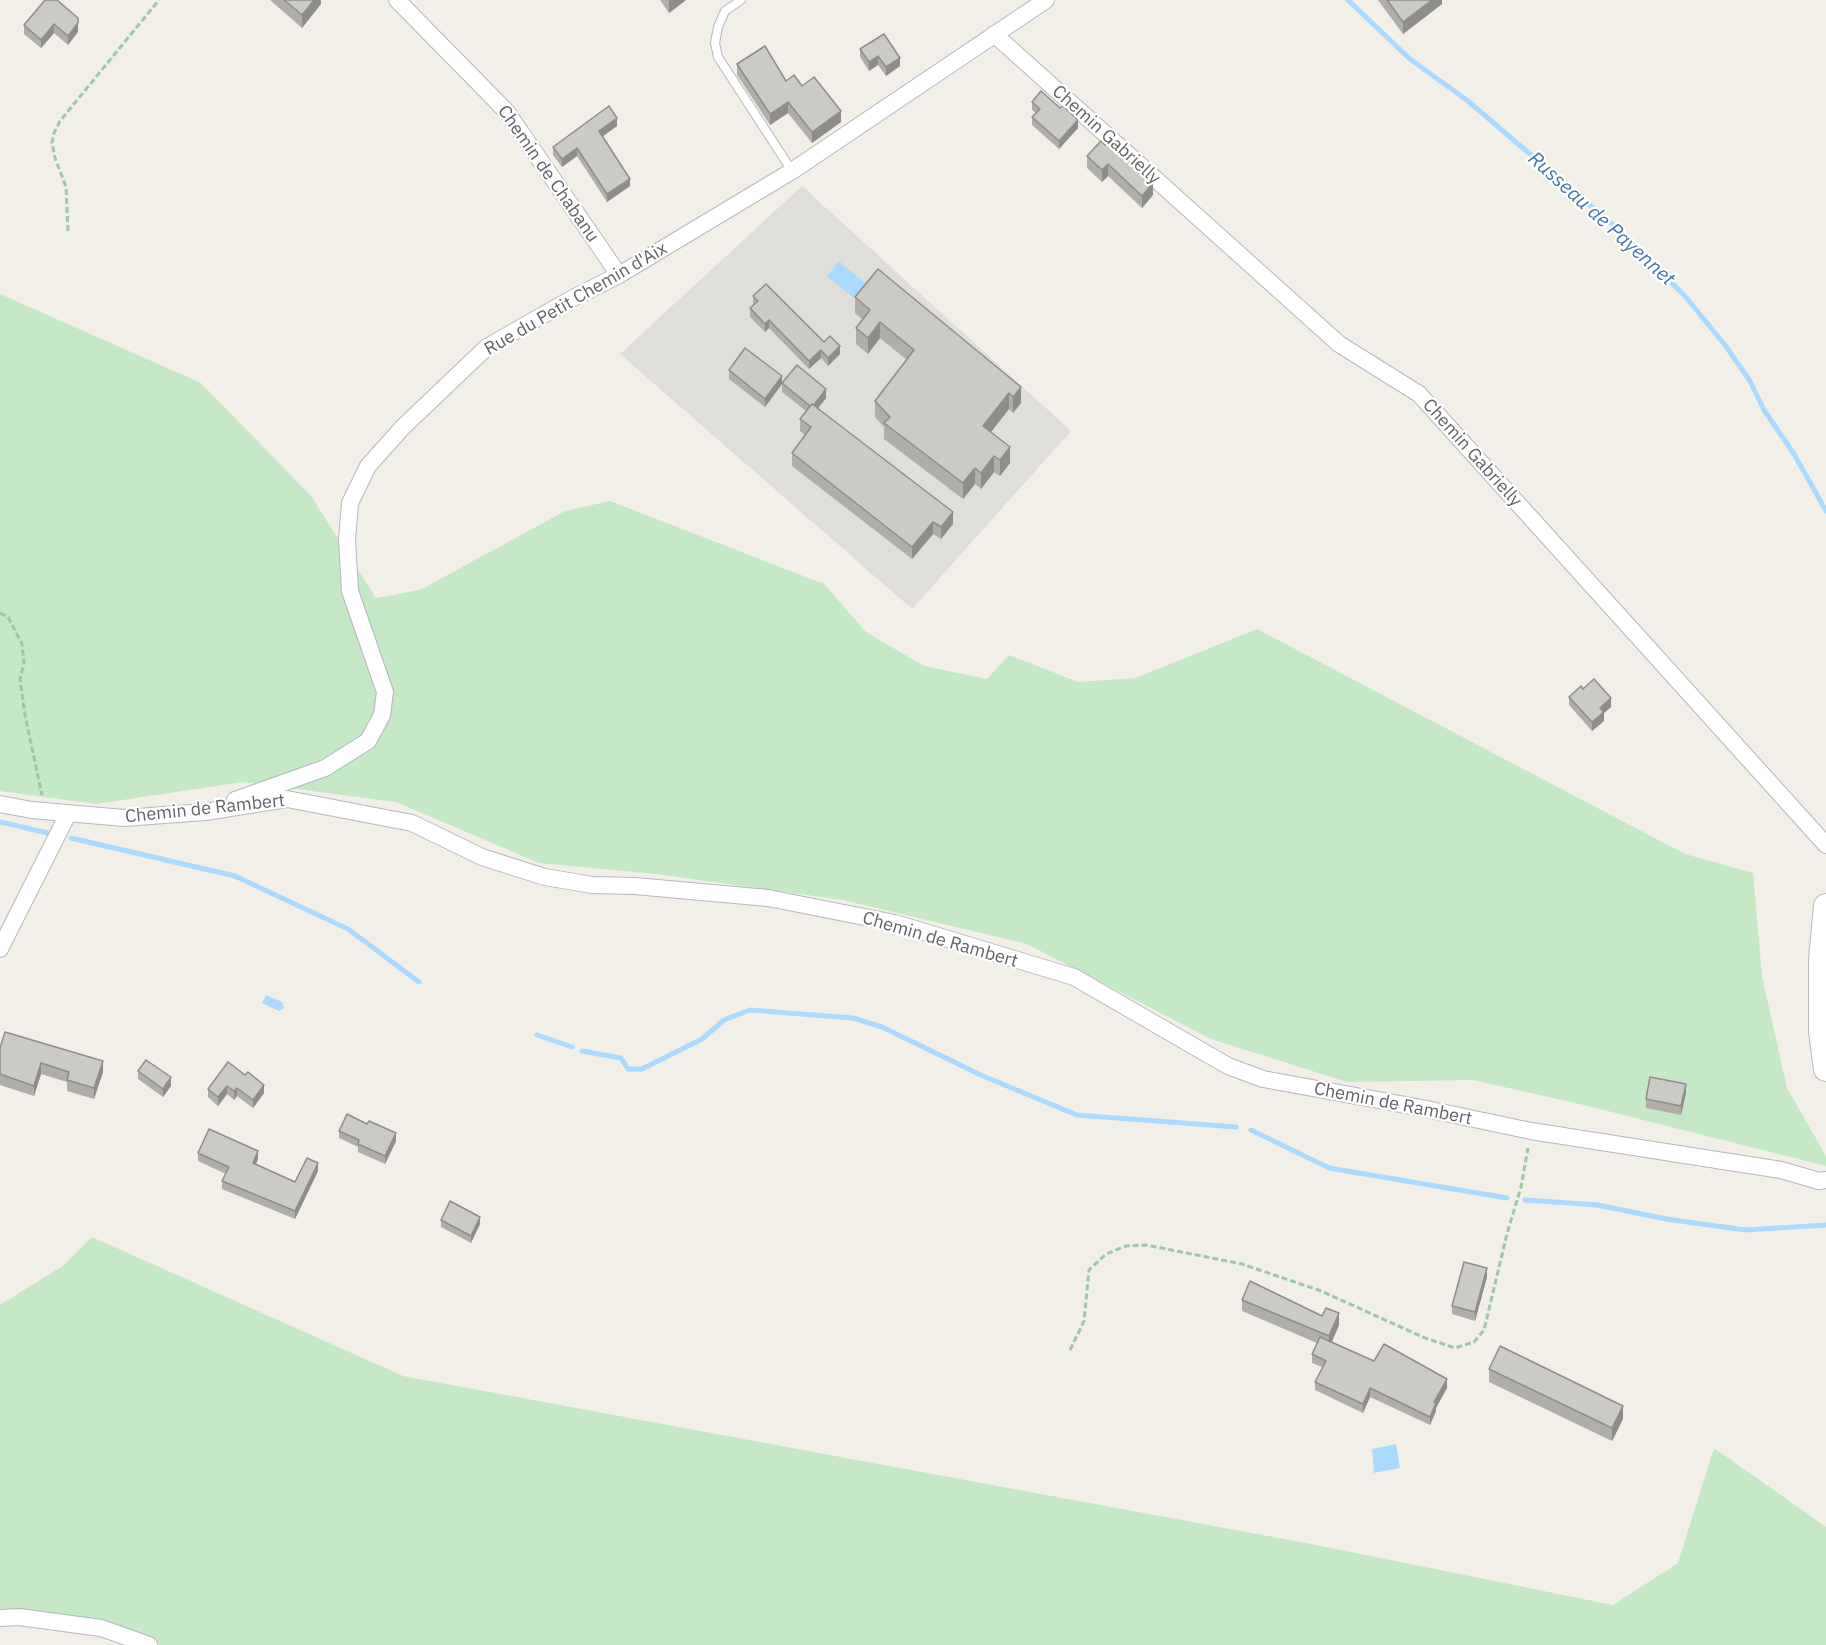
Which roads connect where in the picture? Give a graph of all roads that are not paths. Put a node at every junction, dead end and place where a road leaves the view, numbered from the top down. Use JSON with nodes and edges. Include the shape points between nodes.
{"nodes":[{"id":1,"x":397,"y":0,"type":"edge"},
{"id":2,"x":741,"y":0,"type":"edge"},
{"id":3,"x":1046,"y":0,"type":"edge"},
{"id":4,"x":994,"y":34,"type":"junction"},
{"id":5,"x":792,"y":171,"type":"junction"},
{"id":6,"x":618,"y":275,"type":"junction"},
{"id":7,"x":0,"y":804,"type":"edge"},
{"id":8,"x":205,"y":812,"type":"junction"},
{"id":9,"x":68,"y":814,"type":"junction"},
{"id":10,"x":1826,"y":845,"type":"edge"},
{"id":11,"x":1826,"y":906,"type":"edge"},
{"id":12,"x":0,"y":949,"type":"edge"},
{"id":13,"x":1826,"y":1069,"type":"edge"},
{"id":14,"x":1826,"y":1180,"type":"edge"},
{"id":15,"x":0,"y":1618,"type":"edge"},
{"id":16,"x":149,"y":1645,"type":"edge"}],
"edges":[{"from":1,"to":6,"type":"street","name":"Chemin de Chabanu","via":[[507,112]]},
{"from":2,"to":5,"type":"lane","via":[[726,12],[718,27],[718,57]]},
{"from":3,"to":4,"type":"street","name":"Rue du Petit Chemin d'Aix"},
{"from":4,"to":5,"type":"street","name":"Rue du Petit Chemin d'Aix"},
{"from":4,"to":10,"type":"street","name":"Chemin Gabrielly","via":[[1339,344],[1419,394]]},
{"from":5,"to":6,"type":"street","name":"Rue du Petit Chemin d'Aix"},
{"from":6,"to":8,"type":"street","name":"Rue du Petit Chemin d'Aix","via":[[487,347],[368,466],[350,503],[347,540],[351,591],[385,692],[382,715],[368,741],[325,768]]},
{"from":7,"to":9,"type":"street","name":"Chemin de Rambert"},
{"from":8,"to":9,"type":"street","name":"Chemin de Rambert","via":[[124,818]]},
{"from":8,"to":14,"type":"street","name":"Chemin de Rambert","via":[[287,799],[412,823],[482,857],[545,877],[592,885],[768,898],[895,923],[1074,977],[1228,1066],[1263,1079],[1531,1131]]},
{"from":9,"to":12,"type":"street"},
{"from":11,"to":13,"type":"main road","via":[[1821,959],[1821,1031]]},
{"from":15,"to":16,"type":"street","via":[[101,1628]]}]}
